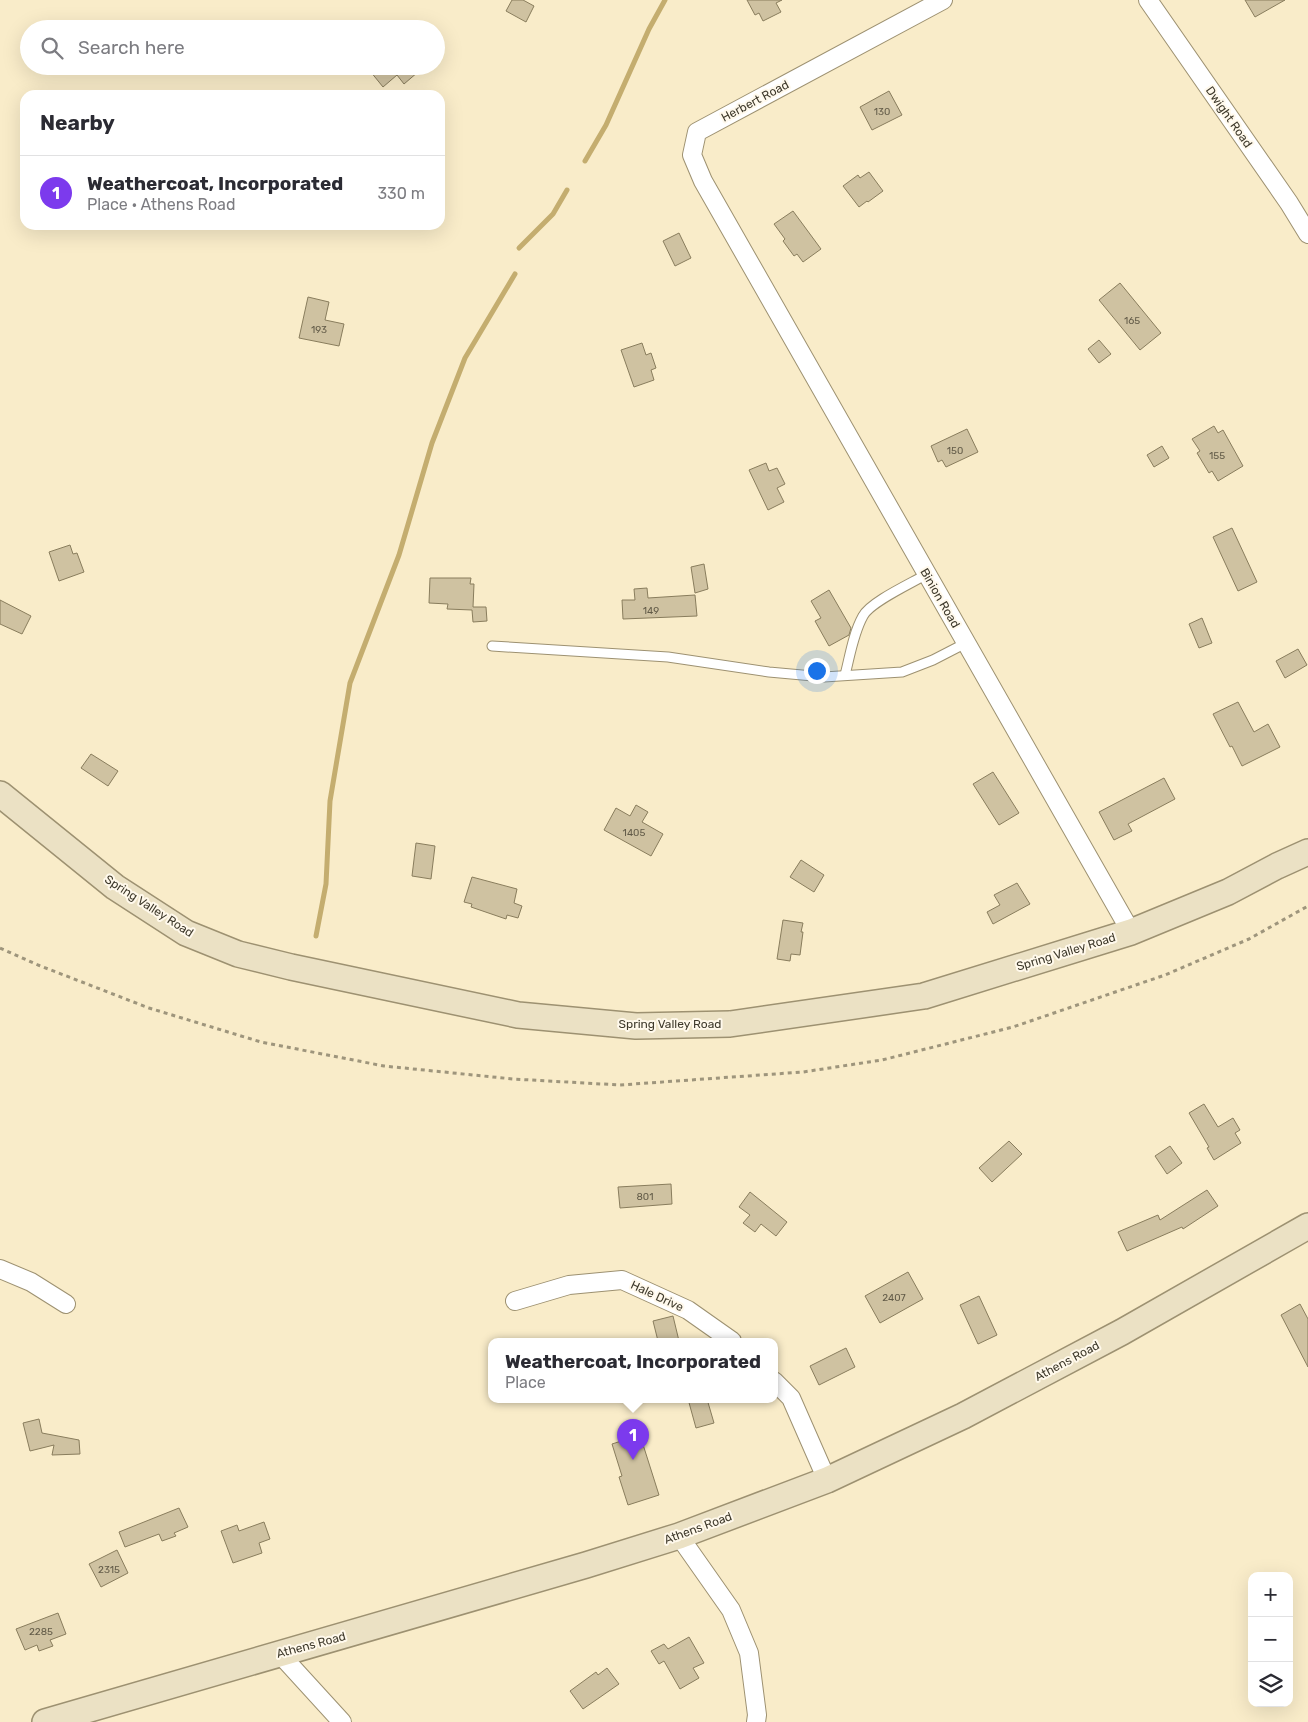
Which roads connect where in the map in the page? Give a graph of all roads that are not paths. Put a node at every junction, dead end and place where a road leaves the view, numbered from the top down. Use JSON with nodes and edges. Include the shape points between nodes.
{"nodes":[{"id":1,"x":943,"y":0,"type":"edge"},
{"id":2,"x":1148,"y":0,"type":"edge"},
{"id":3,"x":1308,"y":234,"type":"edge"},
{"id":4,"x":750,"y":264,"type":"joint"},
{"id":5,"x":927,"y":574,"type":"junction"},
{"id":6,"x":966,"y":643,"type":"junction"},
{"id":7,"x":492,"y":646,"type":"dead end"},
{"id":8,"x":846,"y":675,"type":"junction"},
{"id":9,"x":0,"y":794,"type":"edge"},
{"id":10,"x":1308,"y":852,"type":"edge"},
{"id":11,"x":1130,"y":932,"type":"junction"},
{"id":12,"x":1308,"y":1226,"type":"edge"},
{"id":13,"x":0,"y":1269,"type":"edge"},
{"id":14,"x":515,"y":1301,"type":"dead end"},
{"id":15,"x":66,"y":1304,"type":"dead end"},
{"id":16,"x":728,"y":1338,"type":"edge"},
{"id":17,"x":778,"y":1385,"type":"edge"},
{"id":18,"x":827,"y":1480,"type":"junction"},
{"id":19,"x":679,"y":1536,"type":"junction"},
{"id":20,"x":279,"y":1653,"type":"junction"},
{"id":21,"x":45,"y":1722,"type":"edge"},
{"id":22,"x":342,"y":1722,"type":"edge"},
{"id":23,"x":756,"y":1722,"type":"edge"}],
"edges":[{"from":1,"to":4,"type":"street","name":"Herbert Road","via":[[697,132],[692,154],[695,164]]},
{"from":2,"to":3,"type":"street","name":"Dwight Road"},
{"from":4,"to":5,"type":"street","name":"Binion Road"},
{"from":5,"to":6,"type":"street","name":"Binion Road"},
{"from":5,"to":8,"type":"lane","via":[[864,614]]},
{"from":6,"to":8,"type":"lane","via":[[902,672]]},
{"from":6,"to":11,"type":"street","name":"Binion Road"},
{"from":7,"to":8,"type":"lane","via":[[668,657],[824,677]]},
{"from":9,"to":11,"type":"street","name":"Spring Valley Road","via":[[115,887],[186,933],[238,954],[518,1015],[636,1026],[730,1024],[924,996]]},
{"from":10,"to":11,"type":"street","name":"Spring Valley Road","via":[[1228,892]]},
{"from":12,"to":18,"type":"street","name":"Athens Road","via":[[1122,1332],[963,1416]]},
{"from":13,"to":15,"type":"street","via":[[30,1282]]},
{"from":14,"to":16,"type":"street","name":"Hale Drive","via":[[569,1286],[622,1280],[688,1310]]},
{"from":17,"to":18,"type":"street","via":[[791,1398]]},
{"from":18,"to":19,"type":"street","name":"Athens Road"},
{"from":19,"to":20,"type":"street","name":"Athens Road"},
{"from":19,"to":23,"type":"street","via":[[731,1610],[750,1653]]},
{"from":20,"to":21,"type":"street","name":"Athens Road"},
{"from":20,"to":22,"type":"street"}]}
